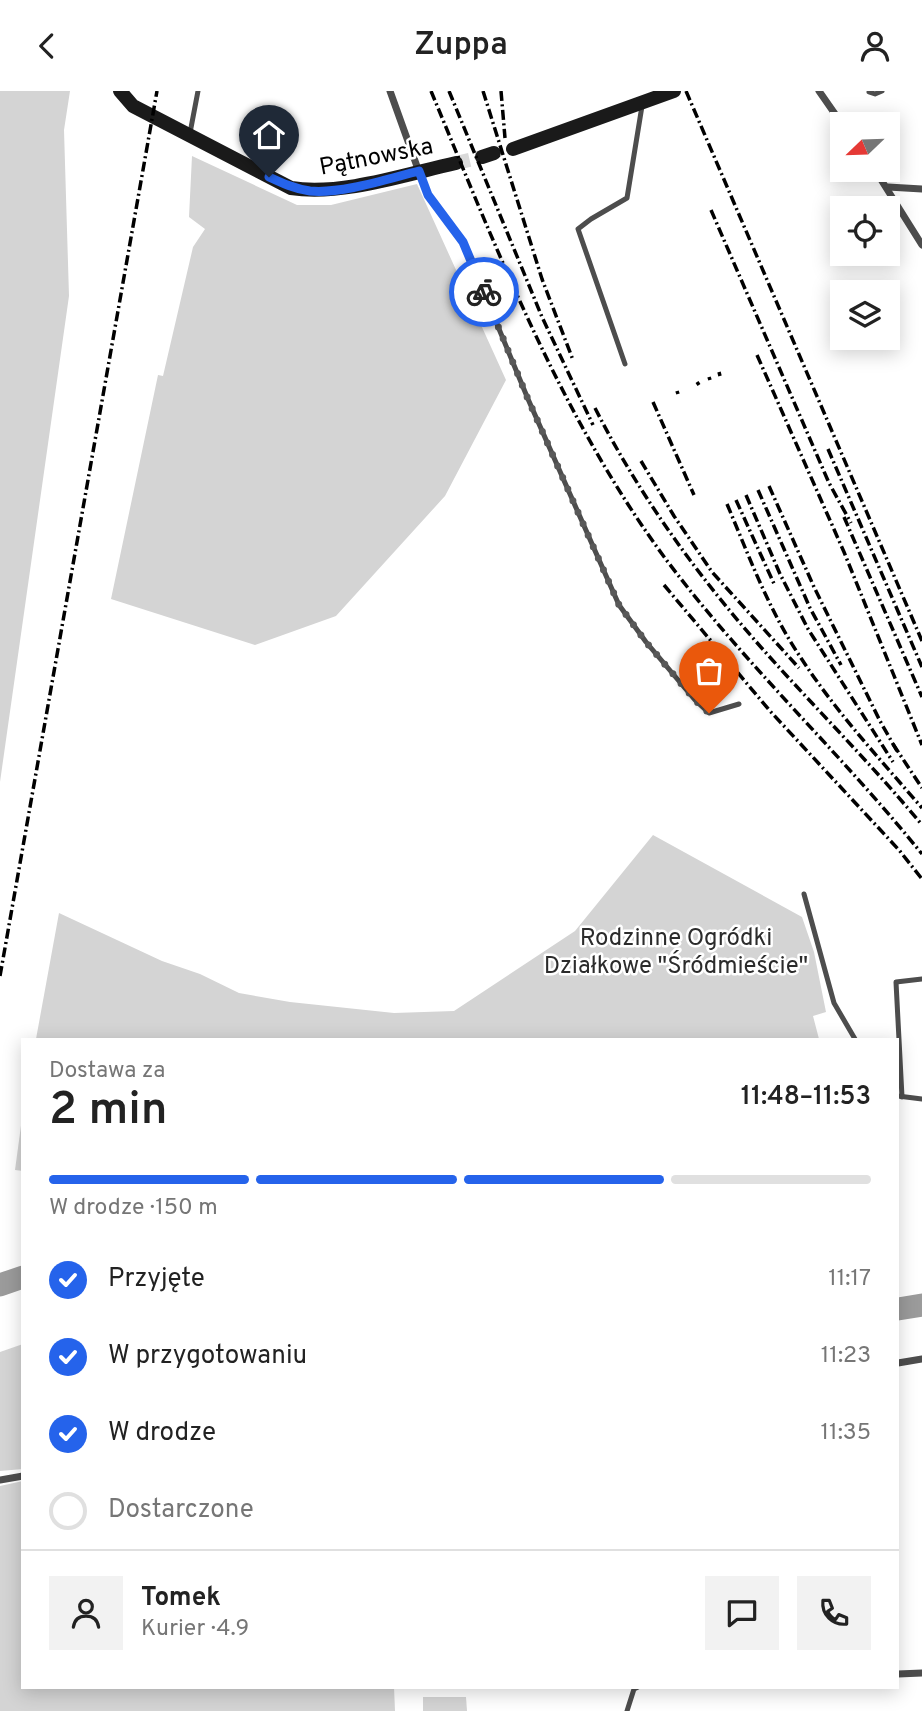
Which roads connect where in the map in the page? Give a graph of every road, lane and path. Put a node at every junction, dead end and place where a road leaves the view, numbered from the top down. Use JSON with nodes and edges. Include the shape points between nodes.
{"nodes":[{"id":1,"x":121,"y":91,"type":"edge"},
{"id":2,"x":198,"y":91,"type":"edge"},
{"id":3,"x":390,"y":91,"type":"edge"},
{"id":4,"x":674,"y":91,"type":"edge"},
{"id":5,"x":818,"y":91,"type":"edge"},
{"id":6,"x":882,"y":91,"type":"edge"},
{"id":7,"x":869,"y":92,"type":"edge"},
{"id":8,"x":643,"y":103,"type":"junction"},
{"id":9,"x":833,"y":112,"type":"edge"},
{"id":10,"x":190,"y":134,"type":"junction"},
{"id":11,"x":513,"y":149,"type":"dead end"},
{"id":12,"x":456,"y":163,"type":"tunnel mouth"},
{"id":13,"x":419,"y":171,"type":"junction"},
{"id":14,"x":884,"y":182,"type":"edge"},
{"id":15,"x":888,"y":187,"type":"junction"},
{"id":16,"x":922,"y":190,"type":"edge"},
{"id":17,"x":922,"y":245,"type":"edge"},
{"id":18,"x":625,"y":364,"type":"dead end"},
{"id":19,"x":739,"y":704,"type":"dead end"},
{"id":20,"x":804,"y":894,"type":"dead end"},
{"id":21,"x":922,"y":979,"type":"edge"},
{"id":22,"x":854,"y":1038,"type":"edge"},
{"id":23,"x":897,"y":1038,"type":"edge"},
{"id":24,"x":899,"y":1073,"type":"edge"},
{"id":25,"x":900,"y":1096,"type":"edge"},
{"id":26,"x":922,"y":1099,"type":"edge"},
{"id":27,"x":922,"y":1359,"type":"edge"},
{"id":28,"x":899,"y":1363,"type":"edge"},
{"id":29,"x":21,"y":1476,"type":"edge"},
{"id":30,"x":0,"y":1480,"type":"edge"},
{"id":31,"x":922,"y":1673,"type":"edge"},
{"id":32,"x":899,"y":1674,"type":"edge"},
{"id":33,"x":634,"y":1689,"type":"edge"},
{"id":34,"x":627,"y":1711,"type":"edge"}],
"edges":[{"from":1,"to":10,"type":"street","name":"Pątnowska","via":[[133,106]]},
{"from":2,"to":10,"type":"lane"},
{"from":3,"to":13,"type":"street"},
{"from":4,"to":8,"type":"street"},
{"from":5,"to":9,"type":"street"},
{"from":6,"to":7,"type":"lane"},
{"from":8,"to":11,"type":"street"},
{"from":8,"to":18,"type":"lane","via":[[627,198],[578,229]]},
{"from":10,"to":13,"type":"street","name":"Pątnowska","via":[[292,188],[336,189]]},
{"from":12,"to":13,"type":"street","name":"Pątnowska"},
{"from":13,"to":19,"type":"lane","via":[[428,195],[463,242],[619,605],[709,713]]},
{"from":14,"to":15,"type":"street"},
{"from":15,"to":16,"type":"street"},
{"from":15,"to":17,"type":"street"},
{"from":20,"to":22,"type":"lane","via":[[834,1003]]},
{"from":21,"to":23,"type":"lane","via":[[895,982]]},
{"from":24,"to":25,"type":"lane"},
{"from":25,"to":26,"type":"lane"},
{"from":27,"to":28,"type":"street"},
{"from":29,"to":30,"type":"street"},
{"from":31,"to":32,"type":"street"},
{"from":33,"to":34,"type":"lane"}]}
